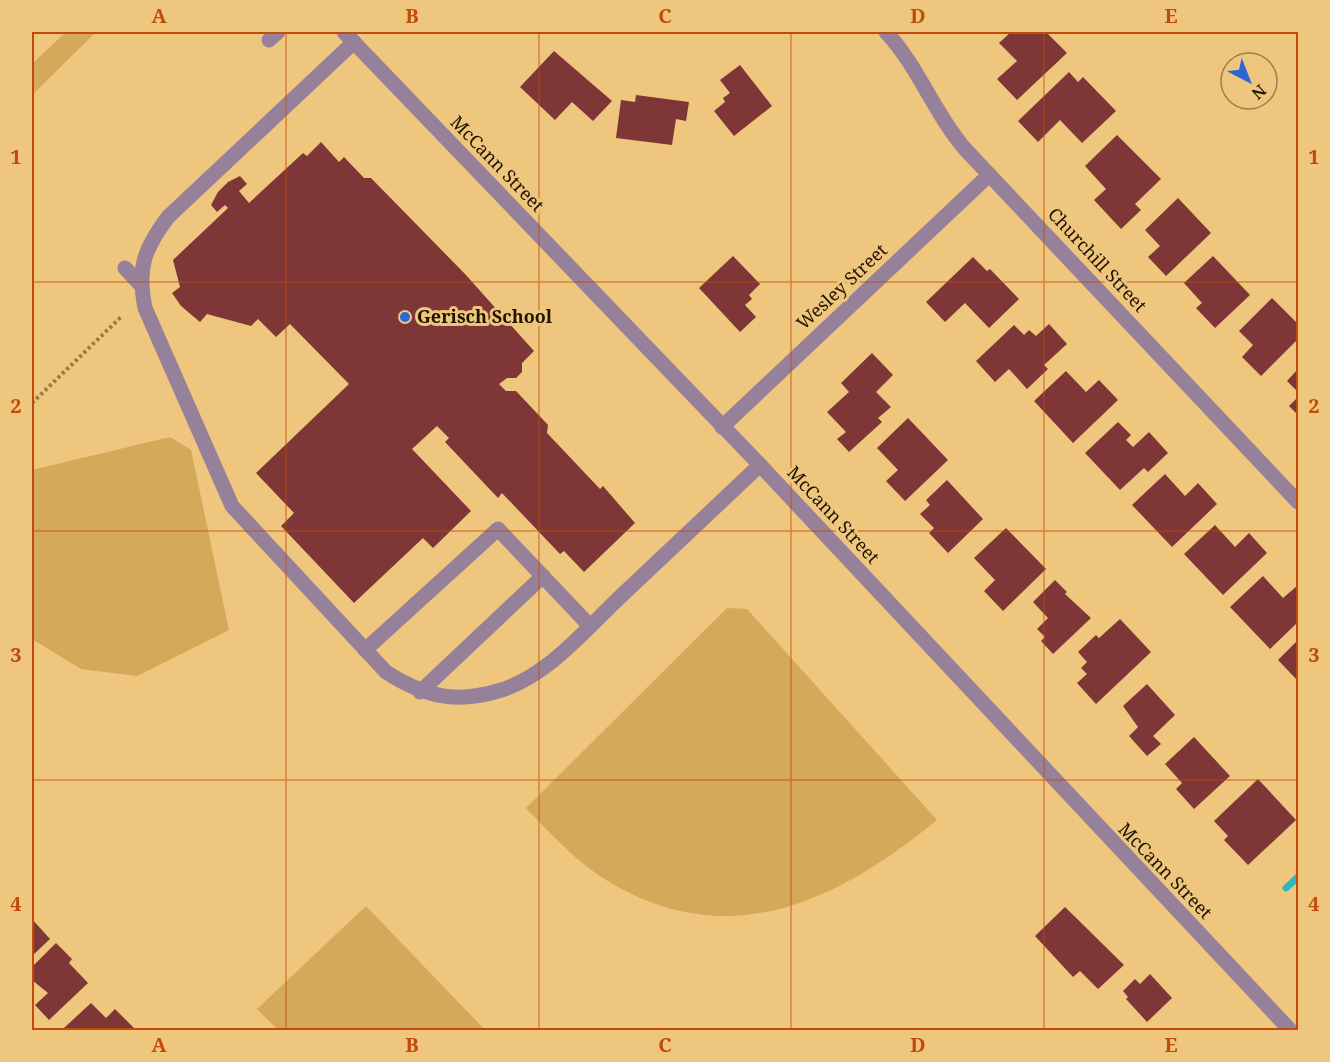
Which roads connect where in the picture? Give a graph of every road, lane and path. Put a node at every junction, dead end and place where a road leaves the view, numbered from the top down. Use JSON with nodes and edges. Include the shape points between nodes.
{"nodes":[{"id":1,"x":886,"y":32,"type":"edge"},
{"id":2,"x":349,"y":37,"type":"edge"},
{"id":3,"x":989,"y":175,"type":"junction"},
{"id":4,"x":125,"y":268,"type":"dead end"},
{"id":5,"x":140,"y":284,"type":"junction"},
{"id":6,"x":122,"y":316,"type":"dead end"},
{"id":7,"x":32,"y":403,"type":"edge"},
{"id":8,"x":722,"y":427,"type":"junction"},
{"id":9,"x":760,"y":465,"type":"junction"},
{"id":10,"x":1299,"y":502,"type":"edge"},
{"id":11,"x":543,"y":576,"type":"junction"},
{"id":12,"x":590,"y":625,"type":"junction"},
{"id":13,"x":365,"y":650,"type":"junction"},
{"id":14,"x":420,"y":692,"type":"junction"},
{"id":15,"x":1290,"y":1030,"type":"edge"}],
"edges":[{"from":1,"to":3,"type":"street","name":"Churchill Street","via":[[899,46],[948,129]]},
{"from":2,"to":5,"type":"street","via":[[168,216],[150,241]]},
{"from":2,"to":8,"type":"street","name":"McCann Street"},
{"from":3,"to":8,"type":"street","name":"Wesley Street"},
{"from":3,"to":10,"type":"street","name":"Churchill Street"},
{"from":4,"to":5,"type":"street"},
{"from":5,"to":13,"type":"street","via":[[145,308],[232,506]]},
{"from":6,"to":7,"type":"path"},
{"from":8,"to":9,"type":"street","name":"McCann Street"},
{"from":9,"to":12,"type":"street"},
{"from":9,"to":15,"type":"street","name":"McCann Street"},
{"from":11,"to":12,"type":"street"},
{"from":11,"to":13,"type":"street","via":[[498,530]]},
{"from":11,"to":14,"type":"street"},
{"from":12,"to":14,"type":"street","via":[[559,654],[499,691],[444,697]]},
{"from":13,"to":14,"type":"street","via":[[386,672]]}]}
